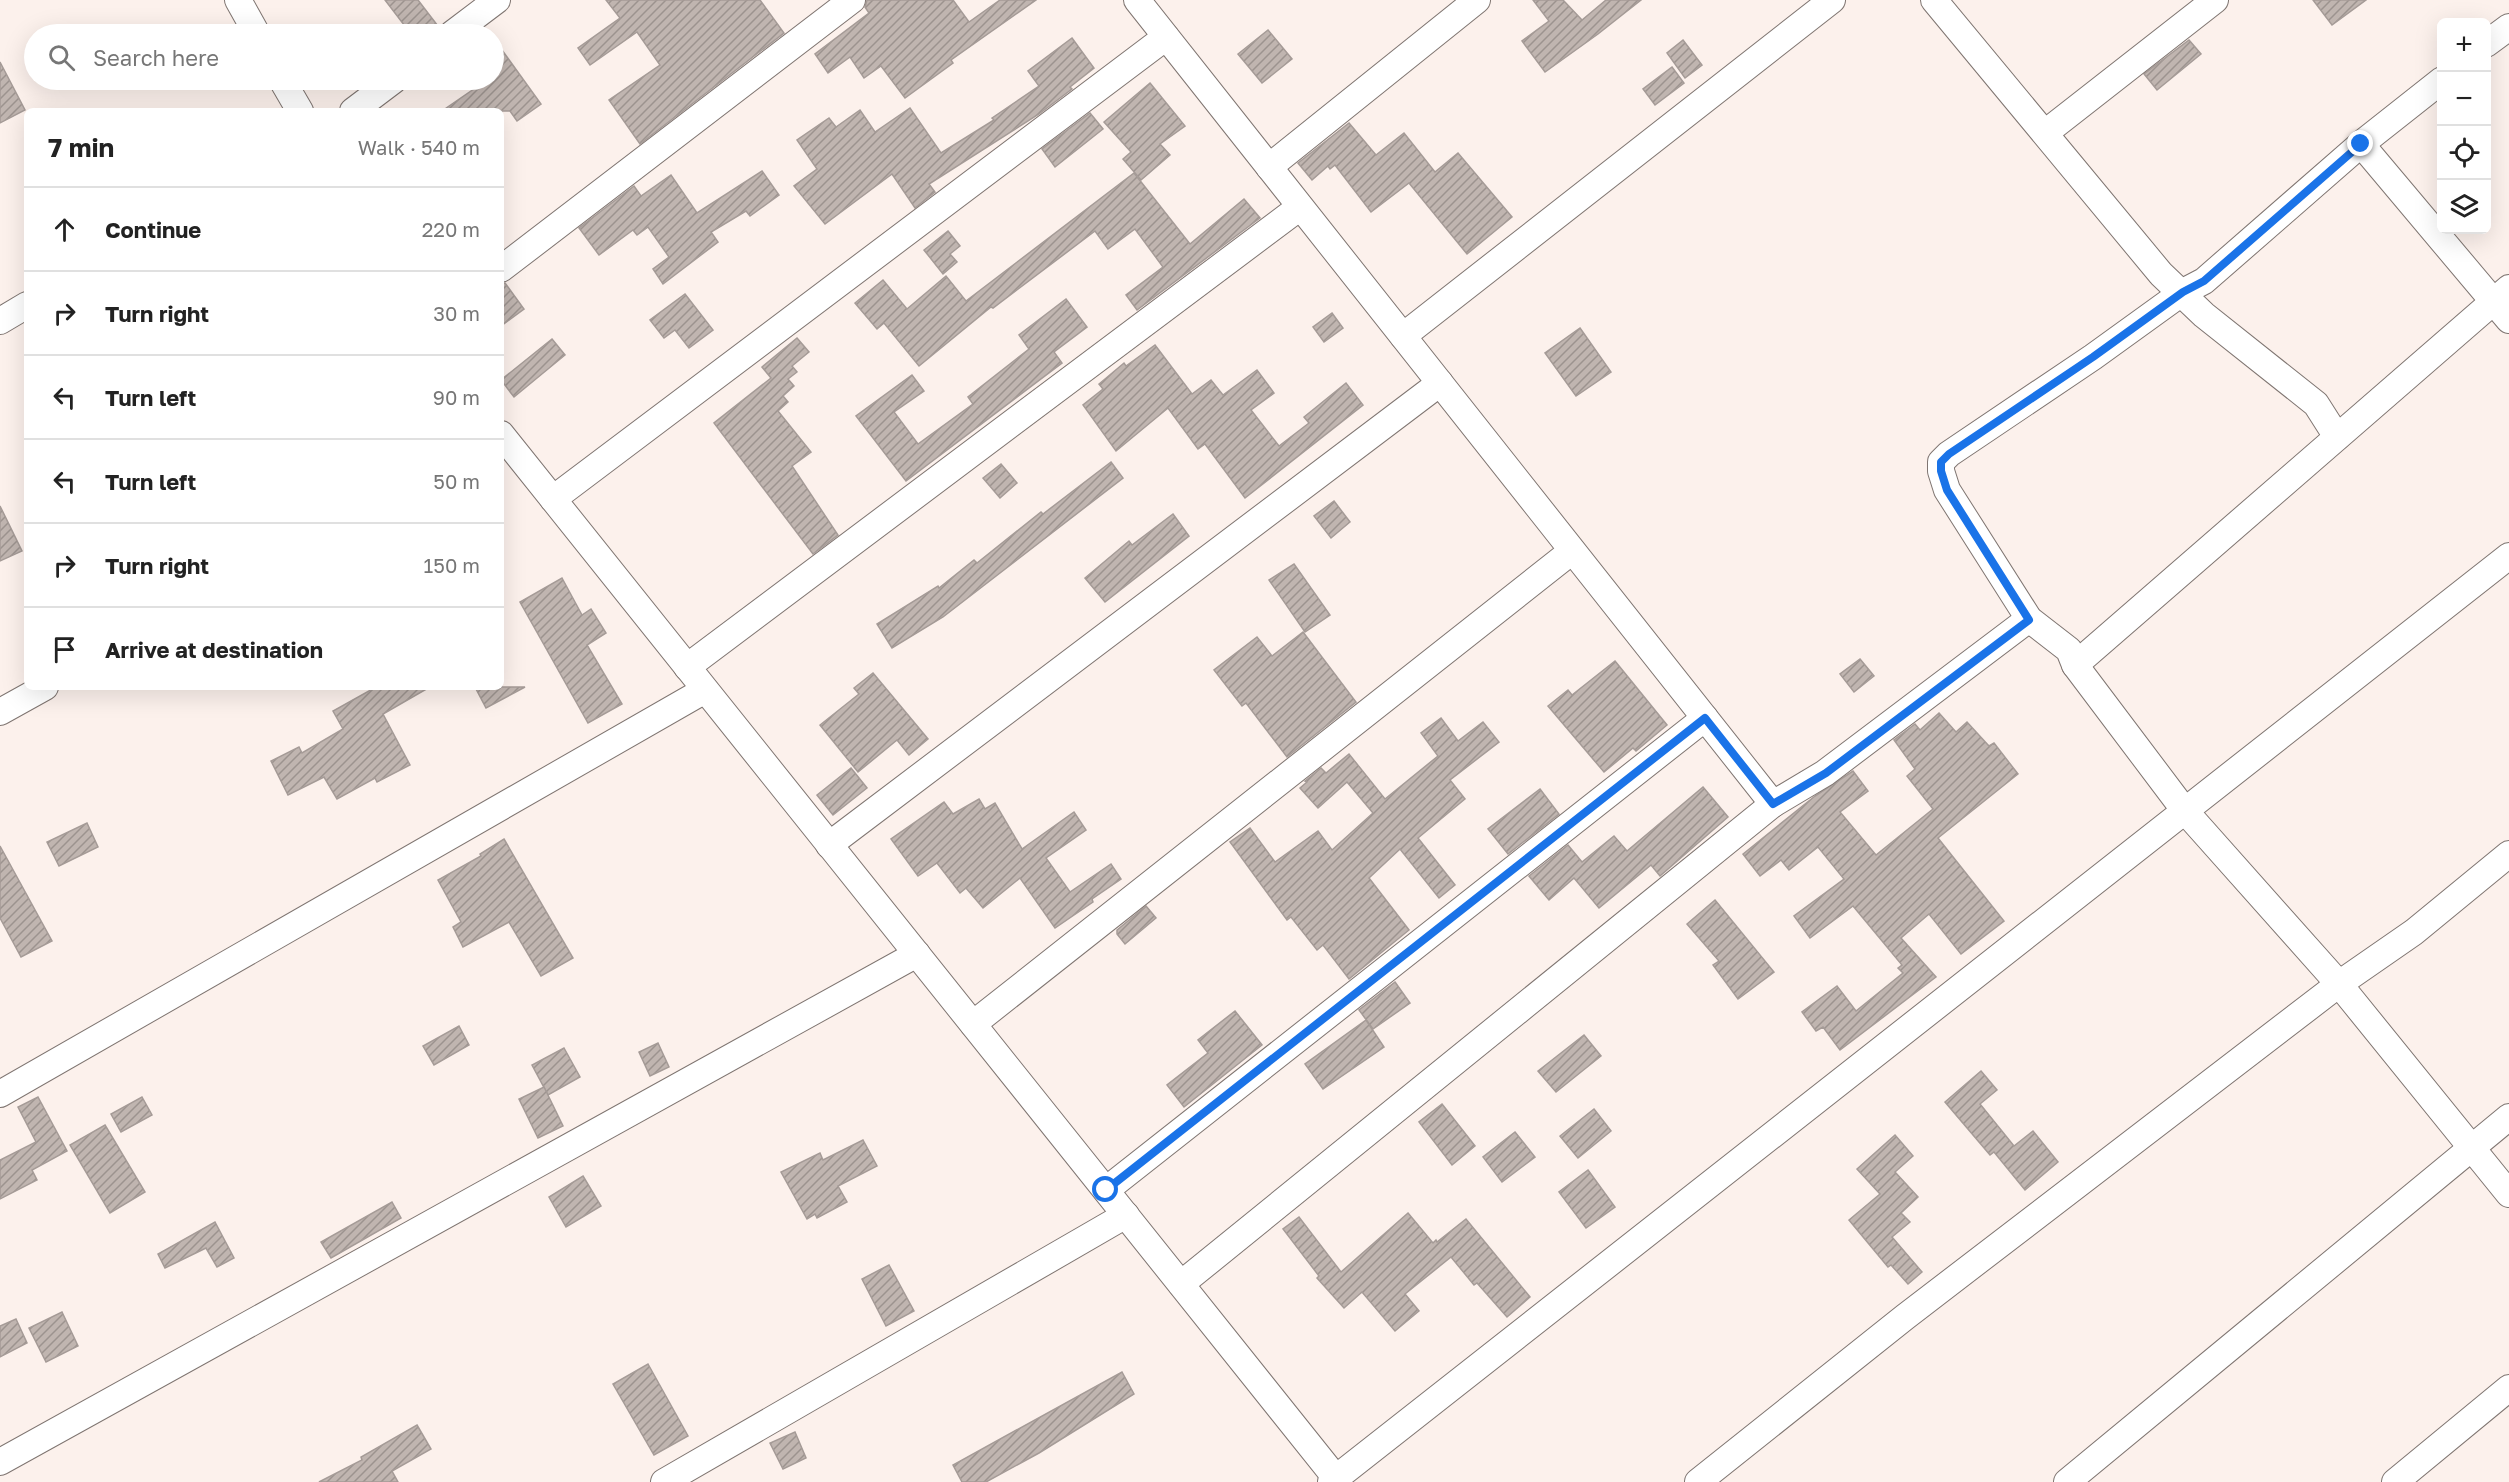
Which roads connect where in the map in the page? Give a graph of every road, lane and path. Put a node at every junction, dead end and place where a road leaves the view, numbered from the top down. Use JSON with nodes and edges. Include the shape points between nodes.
{"nodes":[{"id":1,"x":238,"y":0,"type":"edge"},
{"id":2,"x":497,"y":0,"type":"edge"},
{"id":3,"x":852,"y":0,"type":"edge"},
{"id":4,"x":1137,"y":0,"type":"edge"},
{"id":5,"x":1477,"y":0,"type":"edge"},
{"id":6,"x":1832,"y":0,"type":"edge"},
{"id":7,"x":1934,"y":0,"type":"edge"},
{"id":8,"x":2215,"y":0,"type":"edge"},
{"id":9,"x":251,"y":24,"type":"edge"},
{"id":10,"x":465,"y":24,"type":"edge"},
{"id":11,"x":2509,"y":27,"type":"edge"},
{"id":12,"x":1166,"y":37,"type":"junction"},
{"id":13,"x":2491,"y":42,"type":"edge"},
{"id":14,"x":2437,"y":84,"type":"edge"},
{"id":15,"x":288,"y":90,"type":"edge"},
{"id":16,"x":381,"y":90,"type":"edge"},
{"id":17,"x":298,"y":108,"type":"edge"},
{"id":18,"x":357,"y":108,"type":"edge"},
{"id":19,"x":2045,"y":133,"type":"junction"},
{"id":20,"x":2361,"y":144,"type":"junction"},
{"id":21,"x":1269,"y":167,"type":"junction"},
{"id":22,"x":1300,"y":207,"type":"junction"},
{"id":23,"x":504,"y":267,"type":"edge"},
{"id":24,"x":2183,"y":292,"type":"junction"},
{"id":25,"x":2504,"y":303,"type":"edge"},
{"id":26,"x":24,"y":307,"type":"edge"},
{"id":27,"x":0,"y":321,"type":"edge"},
{"id":28,"x":1403,"y":336,"type":"junction"},
{"id":29,"x":1440,"y":383,"type":"junction"},
{"id":30,"x":2337,"y":437,"type":"junction"},
{"id":31,"x":504,"y":438,"type":"edge"},
{"id":32,"x":553,"y":499,"type":"junction"},
{"id":33,"x":1572,"y":551,"type":"junction"},
{"id":34,"x":2509,"y":556,"type":"edge"},
{"id":35,"x":2029,"y":620,"type":"junction"},
{"id":36,"x":2075,"y":664,"type":"junction"},
{"id":37,"x":687,"y":667,"type":"junction"},
{"id":38,"x":40,"y":690,"type":"edge"},
{"id":39,"x":705,"y":690,"type":"junction"},
{"id":40,"x":0,"y":712,"type":"edge"},
{"id":41,"x":1705,"y":718,"type":"junction"},
{"id":42,"x":1773,"y":804,"type":"junction"},
{"id":43,"x":2185,"y":811,"type":"junction"},
{"id":44,"x":830,"y":845,"type":"junction"},
{"id":45,"x":2509,"y":854,"type":"edge"},
{"id":46,"x":917,"y":954,"type":"junction"},
{"id":47,"x":2339,"y":984,"type":"junction"},
{"id":48,"x":973,"y":1024,"type":"junction"},
{"id":49,"x":0,"y":1094,"type":"edge"},
{"id":50,"x":2509,"y":1117,"type":"edge"},
{"id":51,"x":2472,"y":1149,"type":"junction"},
{"id":52,"x":1106,"y":1190,"type":"junction"},
{"id":53,"x":2509,"y":1194,"type":"edge"},
{"id":54,"x":1126,"y":1215,"type":"junction"},
{"id":55,"x":1181,"y":1284,"type":"junction"},
{"id":56,"x":2509,"y":1388,"type":"edge"},
{"id":57,"x":0,"y":1462,"type":"edge"},
{"id":58,"x":1335,"y":1481,"type":"edge"},
{"id":59,"x":664,"y":1482,"type":"edge"},
{"id":60,"x":1698,"y":1482,"type":"edge"},
{"id":61,"x":2067,"y":1482,"type":"edge"},
{"id":62,"x":2395,"y":1482,"type":"edge"}],
"edges":[{"from":1,"to":9,"type":"street"},
{"from":2,"to":10,"type":"street"},
{"from":3,"to":23,"type":"street"},
{"from":4,"to":12,"type":"street"},
{"from":5,"to":21,"type":"street"},
{"from":6,"to":28,"type":"street"},
{"from":7,"to":19,"type":"street"},
{"from":8,"to":19,"type":"street"},
{"from":11,"to":13,"type":"street"},
{"from":12,"to":21,"type":"street"},
{"from":12,"to":32,"type":"street"},
{"from":14,"to":20,"type":"street"},
{"from":15,"to":17,"type":"street"},
{"from":16,"to":18,"type":"street"},
{"from":19,"to":24,"type":"street","via":[[2162,274]]},
{"from":20,"to":24,"type":"street","via":[[2204,281]]},
{"from":20,"to":25,"type":"street"},
{"from":21,"to":22,"type":"street"},
{"from":22,"to":28,"type":"street"},
{"from":22,"to":37,"type":"street"},
{"from":24,"to":30,"type":"street","via":[[2204,315],[2316,404]]},
{"from":24,"to":35,"type":"street","via":[[1941,462],[1947,490]]},
{"from":25,"to":30,"type":"street"},
{"from":26,"to":27,"type":"street"},
{"from":28,"to":29,"type":"street"},
{"from":29,"to":33,"type":"street"},
{"from":29,"to":44,"type":"street"},
{"from":30,"to":36,"type":"street"},
{"from":31,"to":32,"type":"street"},
{"from":32,"to":37,"type":"street"},
{"from":33,"to":41,"type":"street"},
{"from":33,"to":48,"type":"street"},
{"from":34,"to":43,"type":"street"},
{"from":35,"to":36,"type":"street","via":[[2069,650]]},
{"from":35,"to":42,"type":"street","via":[[1826,773]]},
{"from":36,"to":43,"type":"street"},
{"from":37,"to":39,"type":"street"},
{"from":38,"to":40,"type":"street"},
{"from":39,"to":44,"type":"street"},
{"from":39,"to":49,"type":"street"},
{"from":41,"to":42,"type":"street"},
{"from":41,"to":52,"type":"street"},
{"from":42,"to":55,"type":"street"},
{"from":43,"to":47,"type":"street"},
{"from":43,"to":58,"type":"street"},
{"from":44,"to":46,"type":"street"},
{"from":45,"to":47,"type":"street","via":[[2414,932]]},
{"from":46,"to":48,"type":"street"},
{"from":46,"to":57,"type":"street"},
{"from":47,"to":51,"type":"street"},
{"from":47,"to":60,"type":"street","via":[[1924,1302]]},
{"from":48,"to":52,"type":"street"},
{"from":50,"to":51,"type":"street"},
{"from":51,"to":53,"type":"street"},
{"from":51,"to":61,"type":"street"},
{"from":52,"to":54,"type":"street"},
{"from":54,"to":55,"type":"street"},
{"from":54,"to":59,"type":"street"},
{"from":55,"to":58,"type":"street"},
{"from":56,"to":62,"type":"street"}]}
